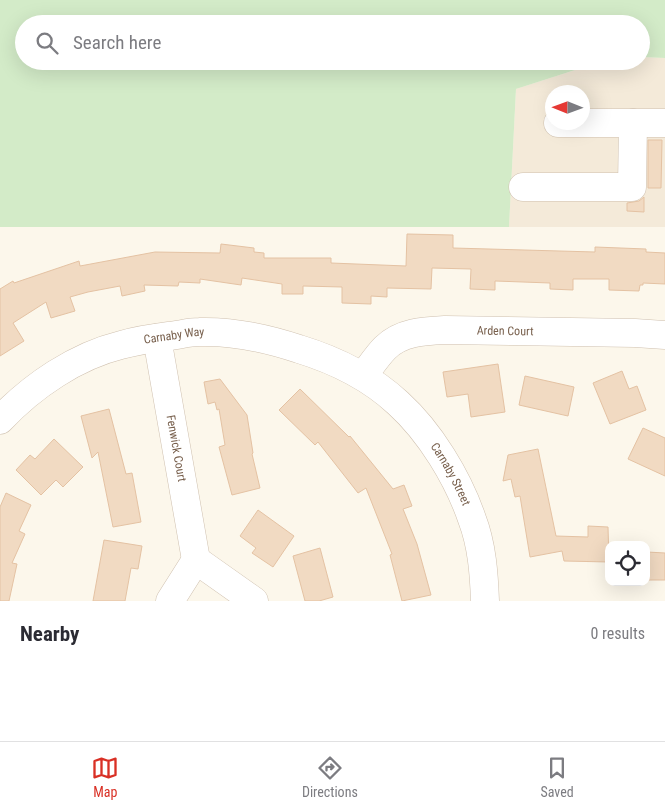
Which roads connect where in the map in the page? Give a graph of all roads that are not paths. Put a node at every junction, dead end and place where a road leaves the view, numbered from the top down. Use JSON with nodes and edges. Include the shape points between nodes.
{"nodes":[{"id":1,"x":590,"y":123,"type":"edge"},
{"id":2,"x":633,"y":123,"type":"junction"},
{"id":3,"x":665,"y":123,"type":"edge"},
{"id":4,"x":523,"y":187,"type":"dead end"},
{"id":5,"x":665,"y":335,"type":"edge"},
{"id":6,"x":157,"y":338,"type":"junction"},
{"id":7,"x":363,"y":376,"type":"junction"},
{"id":8,"x":0,"y":420,"type":"edge"},
{"id":9,"x":196,"y":560,"type":"junction"},
{"id":10,"x":170,"y":601,"type":"edge"},
{"id":11,"x":254,"y":601,"type":"edge"},
{"id":12,"x":485,"y":601,"type":"edge"}],
"edges":[{"from":1,"to":2,"type":"street"},
{"from":2,"to":3,"type":"street"},
{"from":2,"to":4,"type":"street","via":[[632,187]]},
{"from":5,"to":7,"type":"street","name":"Arden Court","via":[[422,331],[405,335],[386,347]]},
{"from":6,"to":7,"type":"street","name":"Carnaby Way","via":[[199,332],[250,336],[318,355]]},
{"from":6,"to":8,"type":"street","name":"Carnaby Way","via":[[120,345],[87,357],[46,380]]},
{"from":6,"to":9,"type":"street","name":"Fenwick Court"},
{"from":7,"to":12,"type":"street","name":"Carnaby Street","via":[[398,403],[451,471],[473,520],[484,569]]},
{"from":9,"to":10,"type":"street"},
{"from":9,"to":11,"type":"street"}]}
